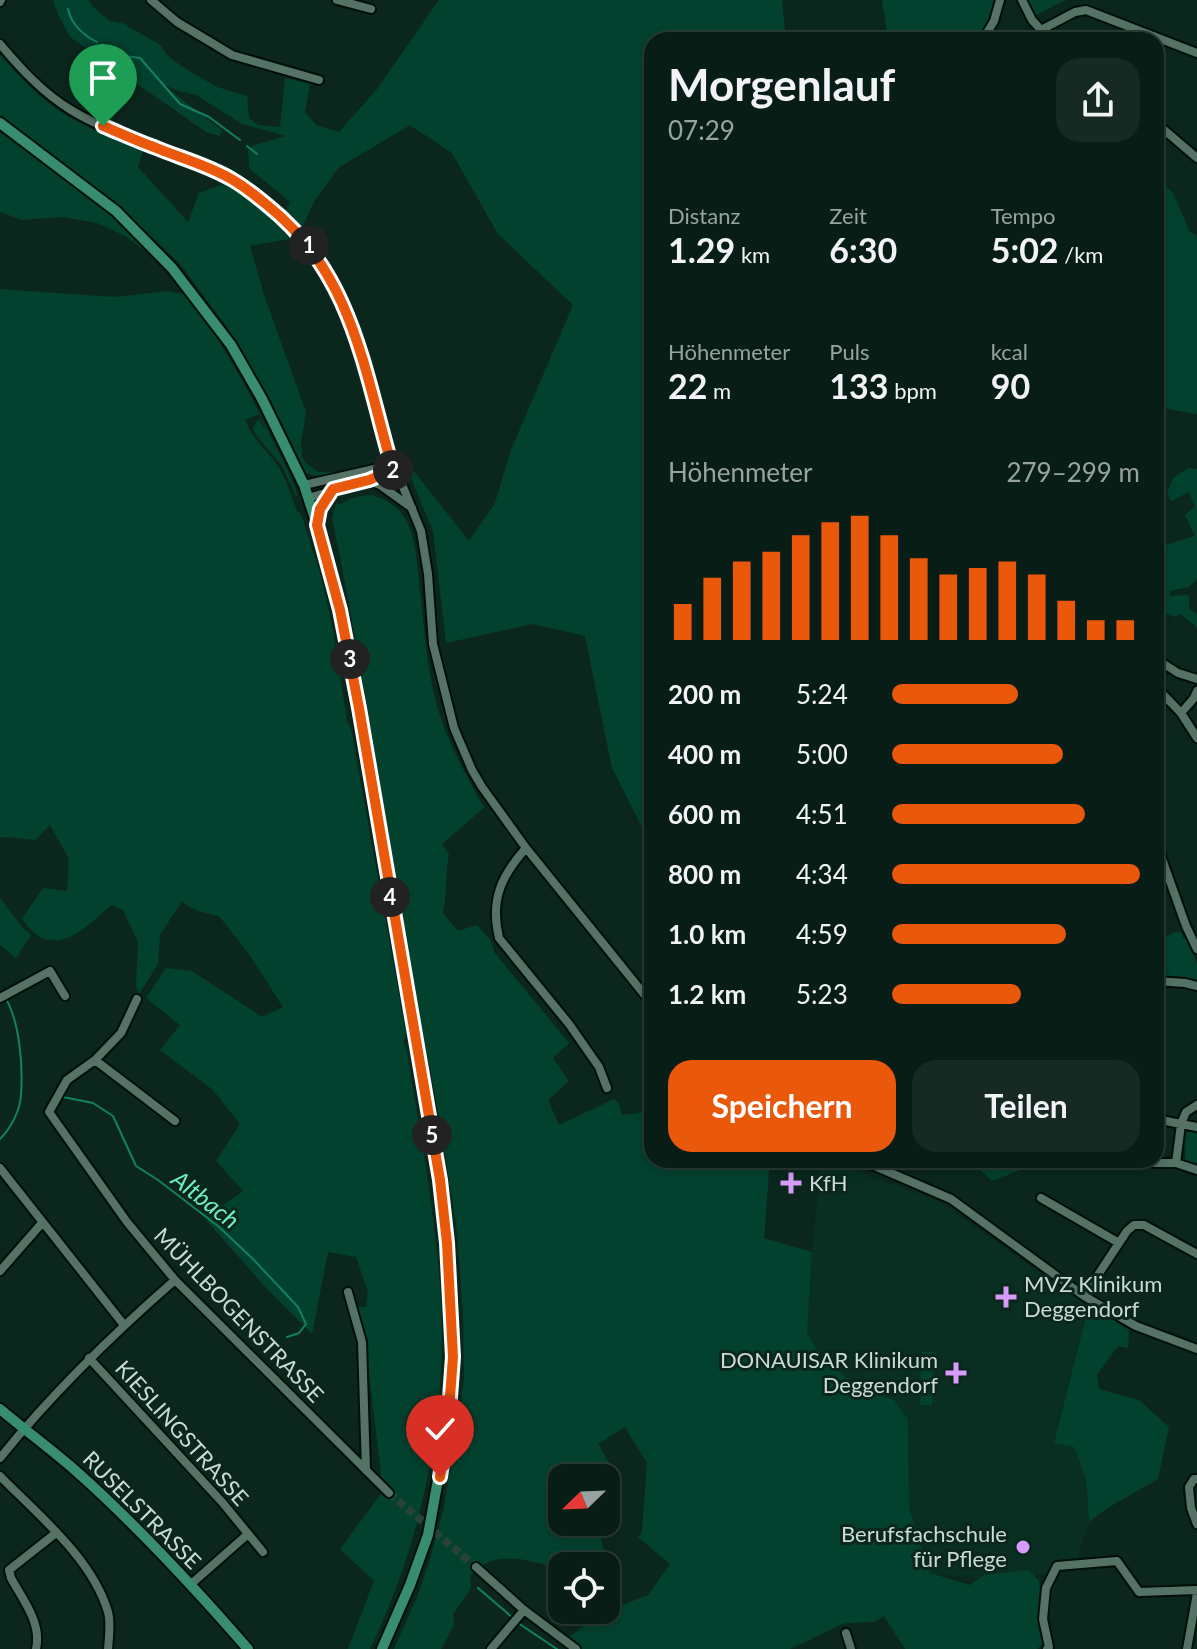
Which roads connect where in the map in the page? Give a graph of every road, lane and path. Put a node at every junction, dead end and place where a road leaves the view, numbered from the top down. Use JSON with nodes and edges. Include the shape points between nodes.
{"nodes":[{"id":1,"x":151,"y":0,"type":"edge"},
{"id":2,"x":337,"y":0,"type":"edge"},
{"id":3,"x":1000,"y":0,"type":"edge"},
{"id":4,"x":1022,"y":0,"type":"edge"},
{"id":5,"x":371,"y":9,"type":"dead end"},
{"id":6,"x":1041,"y":30,"type":"joint"},
{"id":7,"x":988,"y":32,"type":"edge"},
{"id":8,"x":1143,"y":32,"type":"edge"},
{"id":9,"x":1164,"y":40,"type":"edge"},
{"id":10,"x":0,"y":44,"type":"edge"},
{"id":11,"x":1197,"y":53,"type":"edge"},
{"id":12,"x":319,"y":80,"type":"dead end"},
{"id":13,"x":0,"y":123,"type":"edge"},
{"id":14,"x":1164,"y":130,"type":"edge"},
{"id":15,"x":1197,"y":158,"type":"edge"},
{"id":16,"x":393,"y":470,"type":"junction"},
{"id":17,"x":369,"y":480,"type":"junction"},
{"id":18,"x":304,"y":485,"type":"junction"},
{"id":19,"x":333,"y":489,"type":"junction"},
{"id":20,"x":308,"y":498,"type":"junction"},
{"id":21,"x":412,"y":508,"type":"junction"},
{"id":22,"x":317,"y":525,"type":"junction"},
{"id":23,"x":1164,"y":664,"type":"edge"},
{"id":24,"x":1197,"y":679,"type":"edge"},
{"id":25,"x":1197,"y":691,"type":"edge"},
{"id":26,"x":1164,"y":695,"type":"edge"},
{"id":27,"x":1181,"y":713,"type":"junction"},
{"id":28,"x":1197,"y":738,"type":"edge"},
{"id":29,"x":526,"y":848,"type":"junction"},
{"id":30,"x":1164,"y":864,"type":"edge"},
{"id":31,"x":1197,"y":949,"type":"edge"},
{"id":32,"x":1164,"y":982,"type":"edge"},
{"id":33,"x":1197,"y":986,"type":"edge"},
{"id":34,"x":644,"y":987,"type":"edge"},
{"id":35,"x":3,"y":996,"type":"edge"},
{"id":36,"x":65,"y":996,"type":"dead end"},
{"id":37,"x":137,"y":999,"type":"dead end"},
{"id":38,"x":95,"y":1060,"type":"junction"},
{"id":39,"x":607,"y":1088,"type":"dead end"},
{"id":40,"x":1197,"y":1105,"type":"edge"},
{"id":41,"x":175,"y":1121,"type":"dead end"},
{"id":42,"x":1164,"y":1121,"type":"edge"},
{"id":43,"x":1181,"y":1124,"type":"junction"},
{"id":44,"x":1197,"y":1127,"type":"edge"},
{"id":45,"x":1164,"y":1163,"type":"edge"},
{"id":46,"x":1176,"y":1163,"type":"junction"},
{"id":47,"x":0,"y":1168,"type":"edge"},
{"id":48,"x":885,"y":1168,"type":"edge"},
{"id":49,"x":1197,"y":1170,"type":"edge"},
{"id":50,"x":1041,"y":1198,"type":"dead end"},
{"id":51,"x":42,"y":1223,"type":"junction"},
{"id":52,"x":1119,"y":1243,"type":"junction"},
{"id":53,"x":1197,"y":1254,"type":"edge"},
{"id":54,"x":0,"y":1271,"type":"edge"},
{"id":55,"x":175,"y":1280,"type":"junction"},
{"id":56,"x":348,"y":1292,"type":"dead end"},
{"id":57,"x":1084,"y":1296,"type":"junction"},
{"id":58,"x":124,"y":1325,"type":"junction"},
{"id":59,"x":1197,"y":1349,"type":"edge"},
{"id":60,"x":89,"y":1358,"type":"junction"},
{"id":61,"x":0,"y":1409,"type":"edge"},
{"id":62,"x":24,"y":1428,"type":"junction"},
{"id":63,"x":0,"y":1458,"type":"edge"},
{"id":64,"x":366,"y":1471,"type":"junction"},
{"id":65,"x":0,"y":1476,"type":"edge"},
{"id":66,"x":1197,"y":1479,"type":"edge"},
{"id":67,"x":389,"y":1493,"type":"tunnel mouth"},
{"id":68,"x":1197,"y":1524,"type":"edge"},
{"id":69,"x":56,"y":1533,"type":"junction"},
{"id":70,"x":248,"y":1534,"type":"junction"},
{"id":71,"x":263,"y":1552,"type":"dead end"},
{"id":72,"x":476,"y":1567,"type":"tunnel mouth"},
{"id":73,"x":190,"y":1585,"type":"junction"},
{"id":74,"x":1197,"y":1591,"type":"edge"},
{"id":75,"x":524,"y":1610,"type":"junction"},
{"id":76,"x":846,"y":1633,"type":"dead end"},
{"id":77,"x":36,"y":1649,"type":"edge"},
{"id":78,"x":108,"y":1649,"type":"edge"},
{"id":79,"x":248,"y":1649,"type":"edge"},
{"id":80,"x":382,"y":1649,"type":"edge"},
{"id":81,"x":491,"y":1649,"type":"edge"},
{"id":82,"x":576,"y":1649,"type":"edge"},
{"id":83,"x":851,"y":1649,"type":"edge"},
{"id":84,"x":1047,"y":1649,"type":"edge"},
{"id":85,"x":1187,"y":1649,"type":"edge"}],
"edges":[{"from":1,"to":12,"type":"street","via":[[232,55]]},
{"from":2,"to":5,"type":"street"},
{"from":3,"to":7,"type":"street"},
{"from":4,"to":6,"type":"street"},
{"from":6,"to":8,"type":"street","via":[[1086,10]]},
{"from":9,"to":11,"type":"street"},
{"from":10,"to":16,"type":"street","via":[[26,74],[72,110],[232,179],[306,241],[341,298]]},
{"from":13,"to":18,"type":"main road","via":[[116,211],[172,268],[231,345]]},
{"from":14,"to":15,"type":"street"},
{"from":16,"to":17,"type":"street"},
{"from":16,"to":18,"type":"street","via":[[383,467]]},
{"from":16,"to":21,"type":"street"},
{"from":17,"to":19,"type":"street"},
{"from":17,"to":21,"type":"street"},
{"from":18,"to":20,"type":"main road"},
{"from":19,"to":20,"type":"street"},
{"from":19,"to":22,"type":"street"},
{"from":20,"to":22,"type":"main road"},
{"from":21,"to":29,"type":"street","via":[[428,574],[433,644],[454,728],[482,787]]},
{"from":22,"to":80,"type":"main road","via":[[359,708],[440,1180],[452,1304],[448,1424],[428,1535]]},
{"from":23,"to":24,"type":"street"},
{"from":25,"to":27,"type":"street"},
{"from":26,"to":27,"type":"street"},
{"from":27,"to":28,"type":"street"},
{"from":29,"to":34,"type":"street"},
{"from":29,"to":39,"type":"street","via":[[497,889],[499,938],[569,1024]]},
{"from":30,"to":31,"type":"street"},
{"from":32,"to":33,"type":"street"},
{"from":35,"to":36,"type":"street","via":[[50,971]]},
{"from":37,"to":38,"type":"street","via":[[121,1033]]},
{"from":38,"to":41,"type":"street"},
{"from":38,"to":55,"type":"street","name":"MÜHLBOGENSTRASSE","via":[[67,1080],[49,1112]]},
{"from":40,"to":43,"type":"street"},
{"from":42,"to":43,"type":"street"},
{"from":43,"to":44,"type":"street"},
{"from":43,"to":46,"type":"street"},
{"from":45,"to":46,"type":"street"},
{"from":46,"to":49,"type":"street"},
{"from":47,"to":51,"type":"street"},
{"from":48,"to":57,"type":"street","via":[[951,1199]]},
{"from":50,"to":52,"type":"street"},
{"from":51,"to":54,"type":"street"},
{"from":51,"to":58,"type":"street"},
{"from":52,"to":53,"type":"street","via":[[1134,1225],[1144,1225]]},
{"from":52,"to":57,"type":"street"},
{"from":55,"to":58,"type":"street"},
{"from":55,"to":64,"type":"street","name":"MÜHLBOGENSTRASSE"},
{"from":56,"to":64,"type":"street","via":[[362,1342]]},
{"from":57,"to":59,"type":"street","via":[[1136,1326]]},
{"from":58,"to":60,"type":"street"},
{"from":60,"to":62,"type":"street"},
{"from":60,"to":70,"type":"street","name":"KIESLINGSTRASSE"},
{"from":61,"to":62,"type":"main road","name":"RUSELSTRASSE"},
{"from":62,"to":63,"type":"street"},
{"from":62,"to":73,"type":"main road","name":"RUSELSTRASSE","via":[[74,1469]]},
{"from":64,"to":67,"type":"street","name":"MÜHLBOGENSTRASSE"},
{"from":65,"to":69,"type":"street"},
{"from":66,"to":68,"type":"street","via":[[1189,1487]]},
{"from":69,"to":77,"type":"street","via":[[9,1570],[34,1620]]},
{"from":69,"to":78,"type":"street","via":[[97,1586],[109,1614]]},
{"from":70,"to":71,"type":"street","name":"KIESLINGSTRASSE"},
{"from":70,"to":73,"type":"street","name":"KIESLINGSTRASSE"},
{"from":72,"to":75,"type":"street"},
{"from":73,"to":79,"type":"main road","name":"RUSELSTRASSE"},
{"from":74,"to":84,"type":"street","via":[[1139,1592],[1117,1561],[1057,1566],[1046,1588]]},
{"from":74,"to":85,"type":"street"},
{"from":75,"to":81,"type":"street"},
{"from":75,"to":82,"type":"street"},
{"from":76,"to":83,"type":"street"}]}
